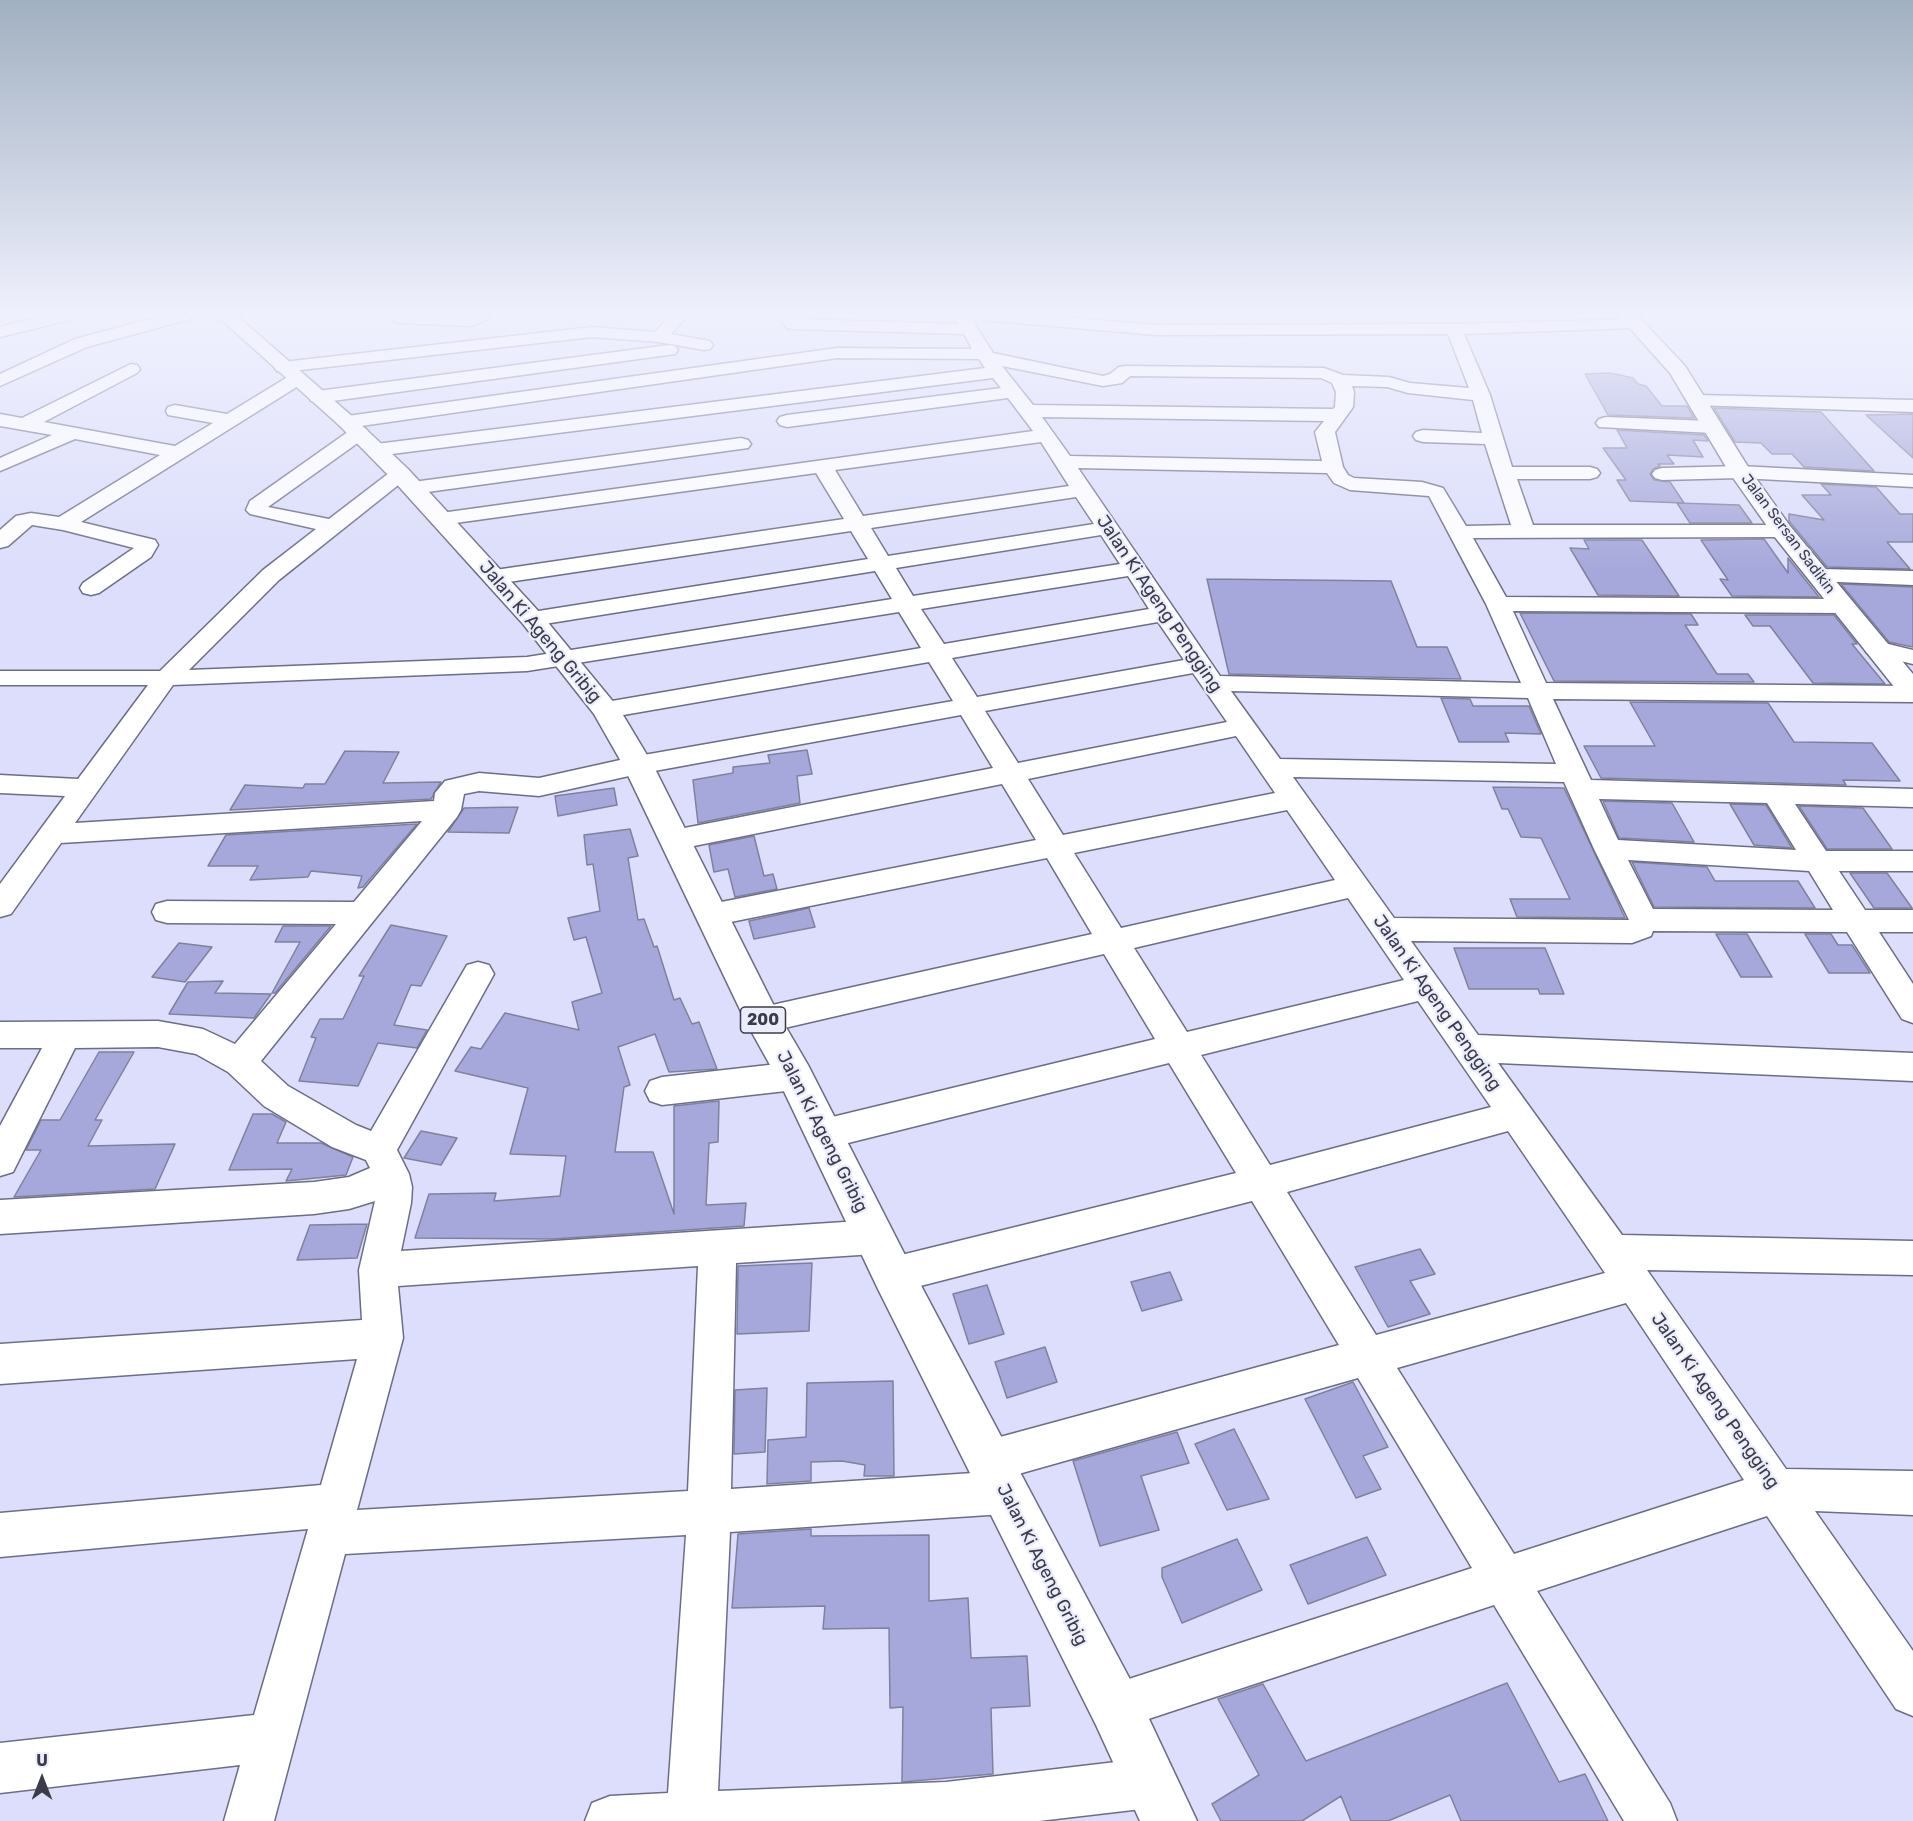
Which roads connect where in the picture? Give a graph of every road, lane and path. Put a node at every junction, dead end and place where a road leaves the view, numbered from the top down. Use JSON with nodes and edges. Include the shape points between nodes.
{"nodes":[{"id":1,"x":72,"y":400,"type":"edge"},
{"id":2,"x":265,"y":400,"type":"edge"},
{"id":3,"x":320,"y":400,"type":"edge"},
{"id":4,"x":551,"y":400,"type":"edge"},
{"id":5,"x":725,"y":400,"type":"edge"},
{"id":6,"x":766,"y":400,"type":"edge"},
{"id":7,"x":863,"y":400,"type":"edge"},
{"id":8,"x":935,"y":400,"type":"edge"},
{"id":9,"x":1021,"y":400,"type":"edge"},
{"id":10,"x":1237,"y":400,"type":"edge"},
{"id":11,"x":1346,"y":400,"type":"edge"},
{"id":12,"x":1482,"y":400,"type":"edge"},
{"id":13,"x":1698,"y":401,"type":"joint"},
{"id":14,"x":727,"y":406,"type":"junction"},
{"id":15,"x":1913,"y":406,"type":"edge"},
{"id":16,"x":175,"y":411,"type":"dead end"},
{"id":17,"x":1337,"y":415,"type":"junction"},
{"id":18,"x":0,"y":420,"type":"edge"},
{"id":19,"x":230,"y":420,"type":"junction"},
{"id":20,"x":786,"y":421,"type":"dead end"},
{"id":21,"x":1606,"y":423,"type":"dead end"},
{"id":22,"x":26,"y":424,"type":"junction"},
{"id":23,"x":1712,"y":427,"type":"junction"},
{"id":24,"x":73,"y":433,"type":"junction"},
{"id":25,"x":360,"y":435,"type":"junction"},
{"id":26,"x":1423,"y":436,"type":"dead end"},
{"id":27,"x":1493,"y":439,"type":"junction"},
{"id":28,"x":741,"y":444,"type":"junction"},
{"id":29,"x":176,"y":453,"type":"junction"},
{"id":30,"x":1064,"y":462,"type":"junction"},
{"id":31,"x":0,"y":465,"type":"edge"},
{"id":32,"x":822,"y":466,"type":"junction"},
{"id":33,"x":1334,"y":467,"type":"junction"},
{"id":34,"x":1740,"y":471,"type":"junction"},
{"id":35,"x":1504,"y":473,"type":"junction"},
{"id":36,"x":1590,"y":473,"type":"dead end"},
{"id":37,"x":1662,"y":474,"type":"dead end"},
{"id":38,"x":753,"y":476,"type":"junction"},
{"id":39,"x":407,"y":481,"type":"junction"},
{"id":40,"x":1913,"y":481,"type":"edge"},
{"id":41,"x":1082,"y":490,"type":"junction"},
{"id":42,"x":441,"y":519,"type":"junction"},
{"id":43,"x":63,"y":524,"type":"junction"},
{"id":44,"x":858,"y":524,"type":"junction"},
{"id":45,"x":332,"y":526,"type":"junction"},
{"id":46,"x":1107,"y":528,"type":"junction"},
{"id":47,"x":1524,"y":531,"type":"junction"},
{"id":48,"x":1782,"y":531,"type":"junction"},
{"id":49,"x":1458,"y":532,"type":"junction"},
{"id":50,"x":0,"y":541,"type":"edge"},
{"id":51,"x":882,"y":564,"type":"junction"},
{"id":52,"x":1134,"y":568,"type":"junction"},
{"id":53,"x":1821,"y":576,"type":"junction"},
{"id":54,"x":495,"y":577,"type":"junction"},
{"id":55,"x":1913,"y":578,"type":"edge"},
{"id":56,"x":91,"y":588,"type":"dead end"},
{"id":57,"x":907,"y":604,"type":"junction"},
{"id":58,"x":1498,"y":604,"type":"junction"},
{"id":59,"x":1842,"y":606,"type":"junction"},
{"id":60,"x":1164,"y":614,"type":"junction"},
{"id":61,"x":532,"y":619,"type":"junction"},
{"id":62,"x":1876,"y":648,"type":"junction"},
{"id":63,"x":936,"y":652,"type":"junction"},
{"id":64,"x":1913,"y":657,"type":"edge"},
{"id":65,"x":567,"y":659,"type":"junction"},
{"id":66,"x":1206,"y":674,"type":"junction"},
{"id":67,"x":166,"y":678,"type":"junction"},
{"id":68,"x":1,"y":679,"type":"edge"},
{"id":69,"x":1539,"y":691,"type":"junction"},
{"id":70,"x":1913,"y":693,"type":"edge"},
{"id":71,"x":969,"y":706,"type":"junction"},
{"id":72,"x":606,"y":710,"type":"junction"},
{"id":73,"x":1243,"y":727,"type":"junction"},
{"id":74,"x":638,"y":765,"type":"junction"},
{"id":75,"x":1272,"y":768,"type":"junction"},
{"id":76,"x":1011,"y":774,"type":"junction"},
{"id":77,"x":1578,"y":781,"type":"junction"},
{"id":78,"x":0,"y":784,"type":"edge"},
{"id":79,"x":86,"y":788,"type":"junction"},
{"id":80,"x":1775,"y":795,"type":"junction"},
{"id":81,"x":1913,"y":798,"type":"edge"},
{"id":82,"x":1293,"y":799,"type":"junction"},
{"id":83,"x":447,"y":810,"type":"junction"},
{"id":84,"x":54,"y":834,"type":"junction"},
{"id":85,"x":674,"y":840,"type":"junction"},
{"id":86,"x":1055,"y":846,"type":"junction"},
{"id":87,"x":1608,"y":849,"type":"junction"},
{"id":88,"x":1818,"y":861,"type":"junction"},
{"id":89,"x":1913,"y":861,"type":"edge"},
{"id":90,"x":1356,"y":886,"type":"junction"},
{"id":91,"x":0,"y":906,"type":"edge"},
{"id":92,"x":167,"y":912,"type":"dead end"},
{"id":93,"x":362,"y":913,"type":"junction"},
{"id":94,"x":711,"y":915,"type":"junction"},
{"id":95,"x":1644,"y":920,"type":"junction"},
{"id":96,"x":1854,"y":920,"type":"junction"},
{"id":97,"x":1913,"y":921,"type":"edge"},
{"id":98,"x":1386,"y":929,"type":"junction"},
{"id":99,"x":1114,"y":942,"type":"junction"},
{"id":100,"x":478,"y":974,"type":"dead end"},
{"id":101,"x":1425,"y":987,"type":"junction"},
{"id":102,"x":1913,"y":1010,"type":"edge"},
{"id":103,"x":763,"y":1020,"type":"junction"},
{"id":104,"x":66,"y":1033,"type":"junction"},
{"id":105,"x":0,"y":1035,"type":"edge"},
{"id":106,"x":1179,"y":1048,"type":"junction"},
{"id":107,"x":1468,"y":1048,"type":"junction"},
{"id":108,"x":240,"y":1062,"type":"junction"},
{"id":109,"x":1913,"y":1067,"type":"edge"},
{"id":110,"x":795,"y":1076,"type":"junction"},
{"id":111,"x":662,"y":1091,"type":"dead end"},
{"id":112,"x":1514,"y":1115,"type":"junction"},
{"id":113,"x":824,"y":1134,"type":"junction"},
{"id":114,"x":0,"y":1161,"type":"edge"},
{"id":115,"x":385,"y":1162,"type":"junction"},
{"id":116,"x":1261,"y":1183,"type":"junction"},
{"id":117,"x":0,"y":1216,"type":"edge"},
{"id":118,"x":875,"y":1237,"type":"junction"},
{"id":119,"x":718,"y":1249,"type":"junction"},
{"id":120,"x":1913,"y":1258,"type":"edge"},
{"id":121,"x":1623,"y":1267,"type":"junction"},
{"id":122,"x":378,"y":1270,"type":"junction"},
{"id":123,"x":893,"y":1275,"type":"junction"},
{"id":124,"x":383,"y":1338,"type":"junction"},
{"id":125,"x":1367,"y":1355,"type":"junction"},
{"id":126,"x":0,"y":1364,"type":"edge"},
{"id":127,"x":996,"y":1477,"type":"junction"},
{"id":128,"x":1778,"y":1491,"type":"junction"},
{"id":129,"x":1913,"y":1493,"type":"edge"},
{"id":130,"x":709,"y":1512,"type":"junction"},
{"id":131,"x":333,"y":1519,"type":"junction"},
{"id":132,"x":1,"y":1537,"type":"edge"},
{"id":133,"x":1504,"y":1579,"type":"junction"},
{"id":134,"x":1913,"y":1692,"type":"edge"},
{"id":135,"x":1115,"y":1706,"type":"junction"},
{"id":136,"x":273,"y":1737,"type":"junction"},
{"id":137,"x":0,"y":1768,"type":"edge"},
{"id":138,"x":1160,"y":1802,"type":"edge"},
{"id":139,"x":691,"y":1819,"type":"edge"},
{"id":140,"x":249,"y":1821,"type":"edge"},
{"id":141,"x":610,"y":1821,"type":"edge"},
{"id":142,"x":1652,"y":1821,"type":"edge"}],
"edges":[{"from":1,"to":22,"type":"street"},
{"from":2,"to":19,"type":"street"},
{"from":3,"to":25,"type":"main road","name":"Jalan Ki Ageng Gribig","number":"200"},
{"from":4,"to":25,"type":"street"},
{"from":5,"to":14,"type":"street"},
{"from":6,"to":14,"type":"street"},
{"from":7,"to":20,"type":"street"},
{"from":8,"to":32,"type":"street"},
{"from":9,"to":30,"type":"street","name":"Jalan Ki Ageng Pengging"},
{"from":10,"to":17,"type":"street"},
{"from":11,"to":17,"type":"street"},
{"from":12,"to":27,"type":"street"},
{"from":13,"to":15,"type":"street"},
{"from":13,"to":23,"type":"main road","name":"Jalan Sersan Sadikin"},
{"from":14,"to":25,"type":"street"},
{"from":14,"to":28,"type":"street"},
{"from":16,"to":19,"type":"street"},
{"from":17,"to":33,"type":"street","via":[[1325,432]]},
{"from":18,"to":22,"type":"street"},
{"from":19,"to":29,"type":"street"},
{"from":21,"to":23,"type":"street"},
{"from":22,"to":24,"type":"street"},
{"from":23,"to":34,"type":"main road","name":"Jalan Sersan Sadikin"},
{"from":24,"to":29,"type":"street"},
{"from":24,"to":31,"type":"street"},
{"from":25,"to":39,"type":"main road","name":"Jalan Ki Ageng Gribig","number":"200"},
{"from":25,"to":45,"type":"street","via":[[257,505],[257,510],[265,513]]},
{"from":26,"to":27,"type":"street"},
{"from":27,"to":35,"type":"street"},
{"from":28,"to":38,"type":"street"},
{"from":28,"to":39,"type":"street"},
{"from":29,"to":43,"type":"street"},
{"from":30,"to":33,"type":"street"},
{"from":30,"to":41,"type":"street","name":"Jalan Ki Ageng Pengging"},
{"from":32,"to":38,"type":"street"},
{"from":32,"to":44,"type":"street"},
{"from":33,"to":49,"type":"street","via":[[1341,479],[1350,484],[1436,492]]},
{"from":34,"to":37,"type":"street"},
{"from":34,"to":40,"type":"street"},
{"from":34,"to":48,"type":"main road","name":"Jalan Sersan Sadikin"},
{"from":35,"to":36,"type":"street"},
{"from":35,"to":47,"type":"street"},
{"from":38,"to":42,"type":"street"},
{"from":39,"to":42,"type":"main road","name":"Jalan Ki Ageng Gribig","number":"200"},
{"from":39,"to":45,"type":"street"},
{"from":41,"to":44,"type":"street"},
{"from":41,"to":46,"type":"street","name":"Jalan Ki Ageng Pengging"},
{"from":42,"to":54,"type":"main road","name":"Jalan Ki Ageng Gribig","number":"200"},
{"from":43,"to":50,"type":"street","via":[[31,519]]},
{"from":43,"to":56,"type":"street","via":[[147,545],[143,552]]},
{"from":44,"to":51,"type":"street"},
{"from":44,"to":54,"type":"street"},
{"from":45,"to":67,"type":"street","via":[[271,575]]},
{"from":46,"to":51,"type":"street"},
{"from":46,"to":52,"type":"street","name":"Jalan Ki Ageng Pengging"},
{"from":47,"to":48,"type":"street"},
{"from":47,"to":49,"type":"street"},
{"from":48,"to":53,"type":"main road","name":"Jalan Sersan Sadikin"},
{"from":49,"to":58,"type":"street"},
{"from":51,"to":57,"type":"street"},
{"from":51,"to":61,"type":"street"},
{"from":52,"to":57,"type":"street"},
{"from":52,"to":60,"type":"street","name":"Jalan Ki Ageng Pengging"},
{"from":53,"to":55,"type":"street"},
{"from":53,"to":59,"type":"main road","name":"Jalan Sersan Sadikin"},
{"from":54,"to":61,"type":"main road","name":"Jalan Ki Ageng Gribig","number":"200"},
{"from":57,"to":63,"type":"street"},
{"from":57,"to":65,"type":"street"},
{"from":58,"to":59,"type":"street"},
{"from":58,"to":69,"type":"street"},
{"from":59,"to":62,"type":"main road","name":"Jalan Sersan Sadikin"},
{"from":60,"to":63,"type":"street"},
{"from":60,"to":66,"type":"street","name":"Jalan Ki Ageng Pengging"},
{"from":61,"to":65,"type":"main road","name":"Jalan Ki Ageng Gribig","number":"200"},
{"from":62,"to":64,"type":"street"},
{"from":62,"to":70,"type":"main road","name":"Jalan Sersan Sadikin"},
{"from":63,"to":71,"type":"street"},
{"from":63,"to":72,"type":"street"},
{"from":65,"to":67,"type":"street","via":[[527,664]]},
{"from":65,"to":72,"type":"main road","name":"Jalan Ki Ageng Gribig","number":"200"},
{"from":66,"to":69,"type":"street"},
{"from":66,"to":71,"type":"street"},
{"from":66,"to":73,"type":"street","name":"Jalan Ki Ageng Pengging"},
{"from":67,"to":68,"type":"street"},
{"from":67,"to":79,"type":"street"},
{"from":69,"to":70,"type":"street"},
{"from":69,"to":77,"type":"street"},
{"from":71,"to":74,"type":"street"},
{"from":71,"to":76,"type":"street"},
{"from":72,"to":74,"type":"main road","name":"Jalan Ki Ageng Gribig","number":"200"},
{"from":73,"to":75,"type":"street","name":"Jalan Ki Ageng Pengging"},
{"from":73,"to":76,"type":"street"},
{"from":74,"to":83,"type":"street","via":[[538,787],[465,783],[449,793]]},
{"from":74,"to":85,"type":"main road","name":"Jalan Ki Ageng Gribig","number":"200"},
{"from":75,"to":77,"type":"street"},
{"from":75,"to":82,"type":"street","name":"Jalan Ki Ageng Pengging"},
{"from":76,"to":85,"type":"street"},
{"from":76,"to":86,"type":"street"},
{"from":77,"to":80,"type":"street"},
{"from":77,"to":87,"type":"street"},
{"from":78,"to":79,"type":"street"},
{"from":79,"to":84,"type":"street"},
{"from":80,"to":81,"type":"street"},
{"from":80,"to":88,"type":"street"},
{"from":82,"to":86,"type":"street"},
{"from":82,"to":90,"type":"street","name":"Jalan Ki Ageng Pengging"},
{"from":83,"to":84,"type":"street"},
{"from":83,"to":93,"type":"street"},
{"from":84,"to":91,"type":"street"},
{"from":85,"to":94,"type":"main road","name":"Jalan Ki Ageng Gribig","number":"200"},
{"from":86,"to":94,"type":"street"},
{"from":86,"to":99,"type":"street"},
{"from":87,"to":88,"type":"street"},
{"from":87,"to":95,"type":"street"},
{"from":88,"to":89,"type":"street"},
{"from":88,"to":96,"type":"street"},
{"from":90,"to":98,"type":"street","name":"Jalan Ki Ageng Pengging"},
{"from":90,"to":99,"type":"street"},
{"from":92,"to":93,"type":"street"},
{"from":93,"to":108,"type":"street"},
{"from":94,"to":103,"type":"main road","name":"Jalan Ki Ageng Gribig","number":"200"},
{"from":95,"to":96,"type":"street"},
{"from":95,"to":98,"type":"street","via":[[1632,932]]},
{"from":96,"to":97,"type":"street"},
{"from":96,"to":102,"type":"street"},
{"from":98,"to":101,"type":"street","name":"Jalan Ki Ageng Pengging"},
{"from":99,"to":103,"type":"street"},
{"from":99,"to":106,"type":"street"},
{"from":100,"to":115,"type":"street"},
{"from":101,"to":106,"type":"street"},
{"from":101,"to":107,"type":"street","name":"Jalan Ki Ageng Pengging"},
{"from":103,"to":110,"type":"main road","name":"Jalan Ki Ageng Gribig","number":"200"},
{"from":104,"to":105,"type":"street"},
{"from":104,"to":108,"type":"street","via":[[182,1036],[203,1042]]},
{"from":104,"to":114,"type":"street"},
{"from":106,"to":113,"type":"street"},
{"from":106,"to":116,"type":"street"},
{"from":107,"to":109,"type":"street"},
{"from":107,"to":112,"type":"street","name":"Jalan Ki Ageng Pengging"},
{"from":108,"to":115,"type":"street","via":[[276,1096]]},
{"from":110,"to":111,"type":"street"},
{"from":110,"to":113,"type":"main road","name":"Jalan Ki Ageng Gribig","number":"200"},
{"from":112,"to":116,"type":"street"},
{"from":112,"to":121,"type":"street","name":"Jalan Ki Ageng Pengging"},
{"from":113,"to":118,"type":"main road","name":"Jalan Ki Ageng Gribig","number":"200"},
{"from":115,"to":117,"type":"street","via":[[370,1187],[314,1198]]},
{"from":115,"to":122,"type":"street","via":[[394,1187],[393,1203]]},
{"from":116,"to":123,"type":"street"},
{"from":116,"to":125,"type":"street"},
{"from":118,"to":119,"type":"street"},
{"from":118,"to":123,"type":"main road","name":"Jalan Ki Ageng Gribig","number":"200"},
{"from":119,"to":122,"type":"street"},
{"from":119,"to":130,"type":"street"},
{"from":120,"to":121,"type":"street"},
{"from":121,"to":125,"type":"street"},
{"from":121,"to":128,"type":"street","name":"Jalan Ki Ageng Pengging"},
{"from":122,"to":124,"type":"street"},
{"from":123,"to":127,"type":"main road","name":"Jalan Ki Ageng Gribig","number":"200"},
{"from":124,"to":126,"type":"street"},
{"from":124,"to":131,"type":"street"},
{"from":125,"to":127,"type":"street"},
{"from":125,"to":133,"type":"street"},
{"from":127,"to":130,"type":"street"},
{"from":127,"to":135,"type":"main road","name":"Jalan Ki Ageng Gribig","number":"200"},
{"from":128,"to":129,"type":"street"},
{"from":128,"to":133,"type":"street"},
{"from":128,"to":134,"type":"street","name":"Jalan Ki Ageng Pengging"},
{"from":130,"to":131,"type":"street"},
{"from":130,"to":139,"type":"street"},
{"from":131,"to":132,"type":"street"},
{"from":131,"to":136,"type":"street"},
{"from":133,"to":135,"type":"street"},
{"from":133,"to":142,"type":"street"},
{"from":135,"to":138,"type":"main road","name":"Jalan Ki Ageng Gribig","number":"200"},
{"from":136,"to":137,"type":"street"},
{"from":136,"to":140,"type":"street"},
{"from":138,"to":139,"type":"street"},
{"from":139,"to":141,"type":"street"}]}
